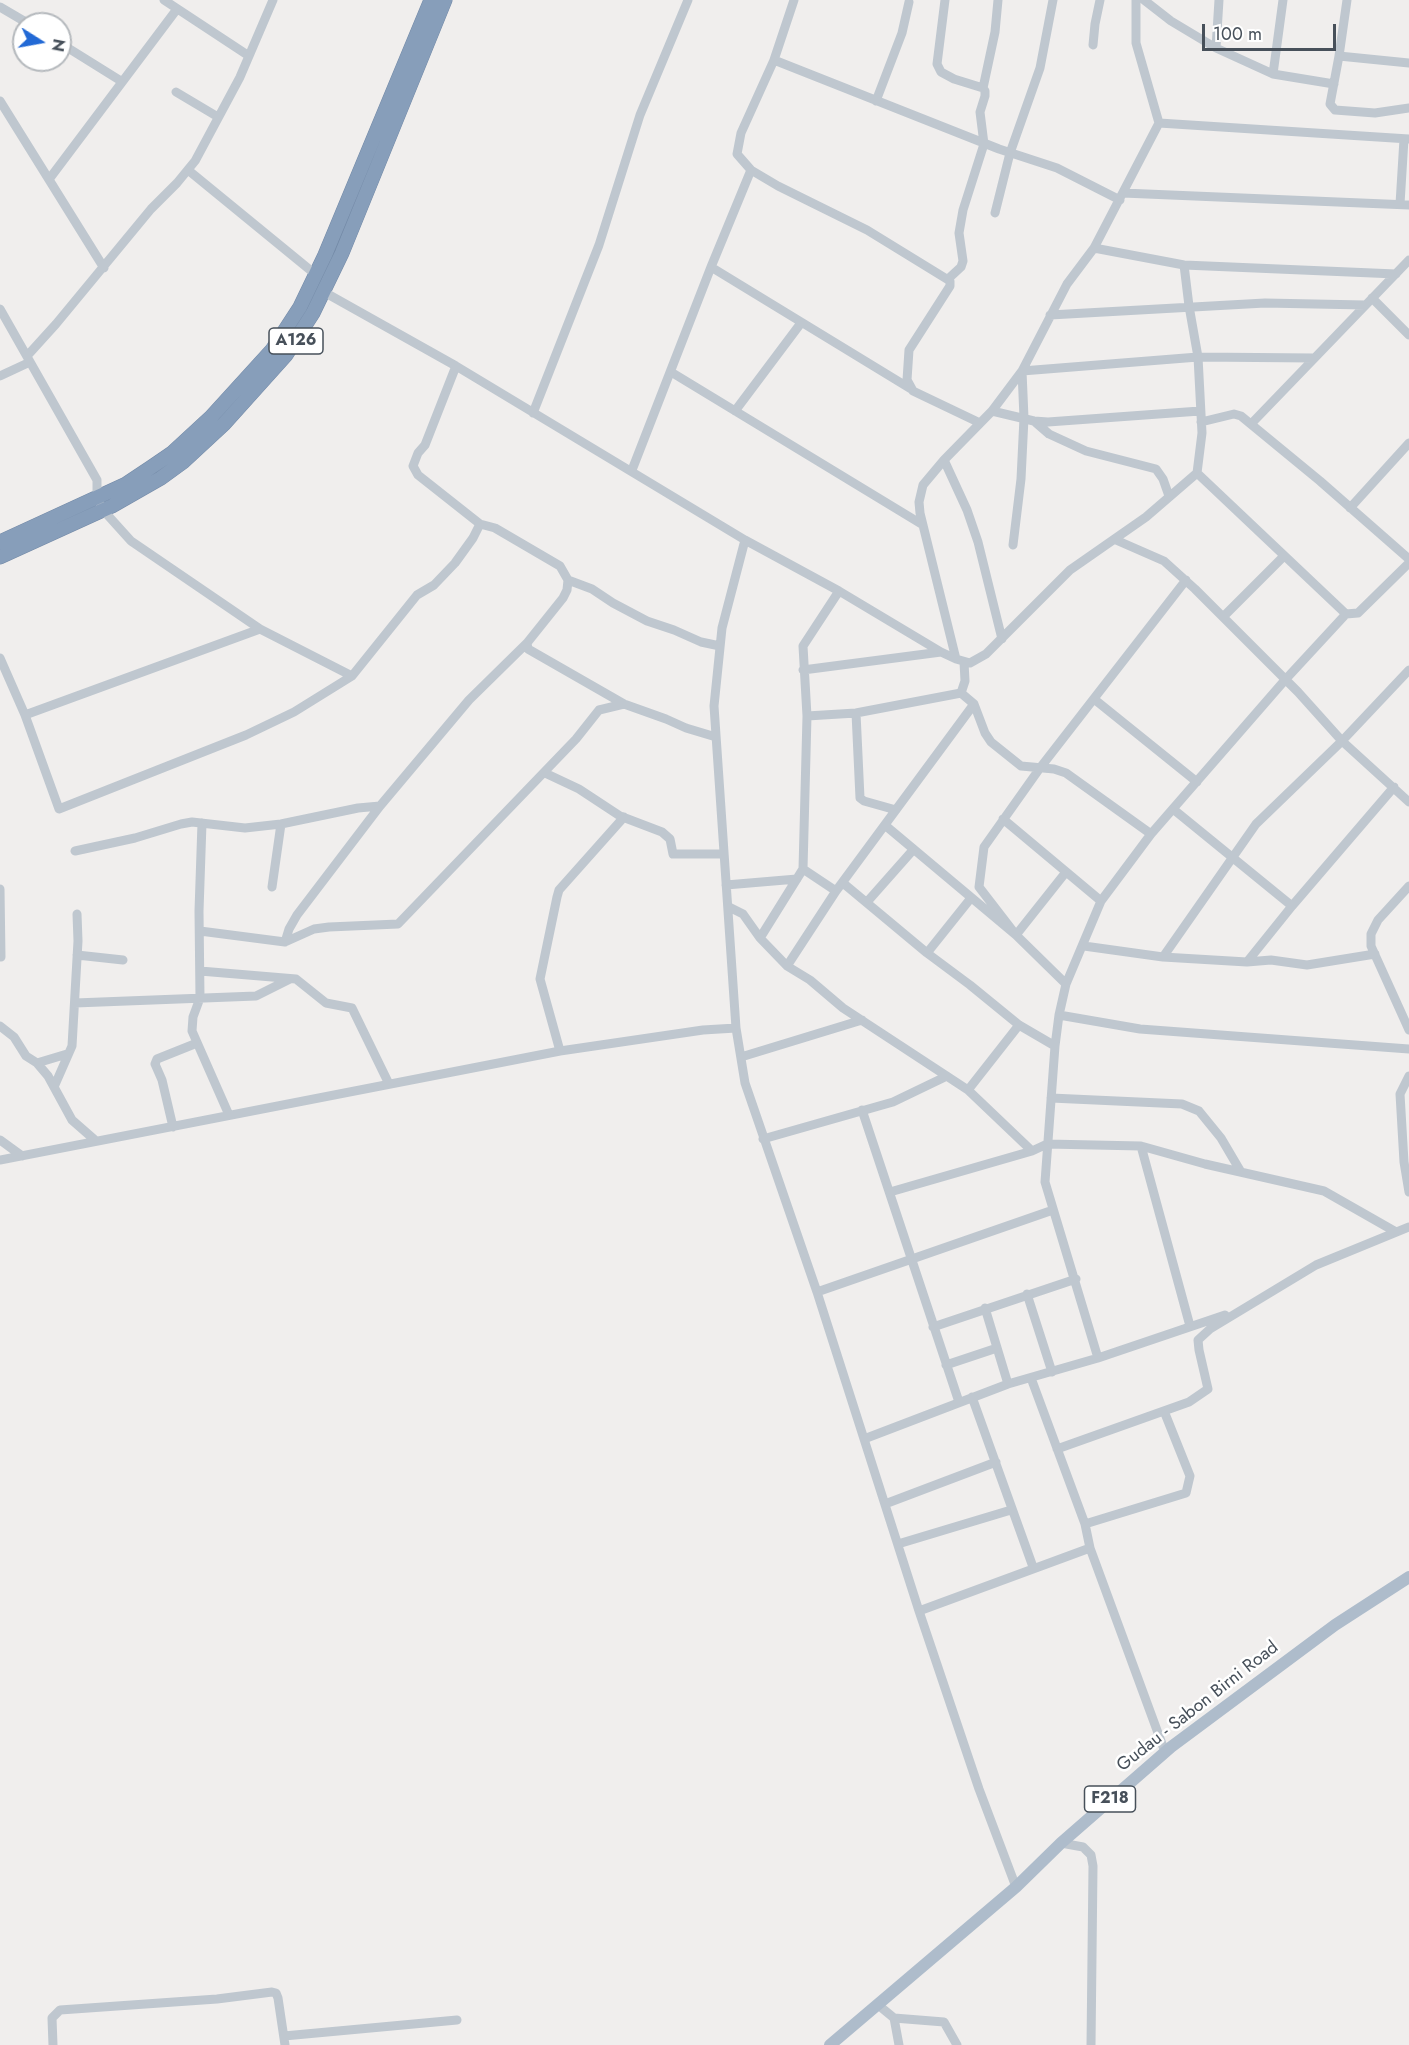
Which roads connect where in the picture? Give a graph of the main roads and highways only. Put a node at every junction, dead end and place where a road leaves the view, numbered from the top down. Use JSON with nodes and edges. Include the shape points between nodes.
{"nodes":[{"id":1,"x":432,"y":0,"type":"edge"},
{"id":2,"x":445,"y":0,"type":"edge"},
{"id":3,"x":118,"y":495,"type":"junction"},
{"id":4,"x":0,"y":542,"type":"edge"},
{"id":5,"x":0,"y":557,"type":"edge"},
{"id":6,"x":1409,"y":1577,"type":"edge"},
{"id":7,"x":830,"y":2045,"type":"edge"}],
"edges":[{"from":1,"to":3,"type":"highway","number":"A126","via":[[338,226],[281,337],[223,404],[172,453]]},
{"from":2,"to":3,"type":"highway","number":"A126","via":[[342,253],[302,333],[224,424],[183,462],[161,478]]},
{"from":3,"to":4,"type":"highway","number":"A126","via":[[97,497]]},
{"from":3,"to":5,"type":"highway","number":"A126","via":[[103,510]]},
{"from":6,"to":7,"type":"main road","name":"Gudau - Sabon Birni Road","number":"F218","via":[[1335,1625],[1165,1752],[1060,1843],[1016,1887]]}]}
